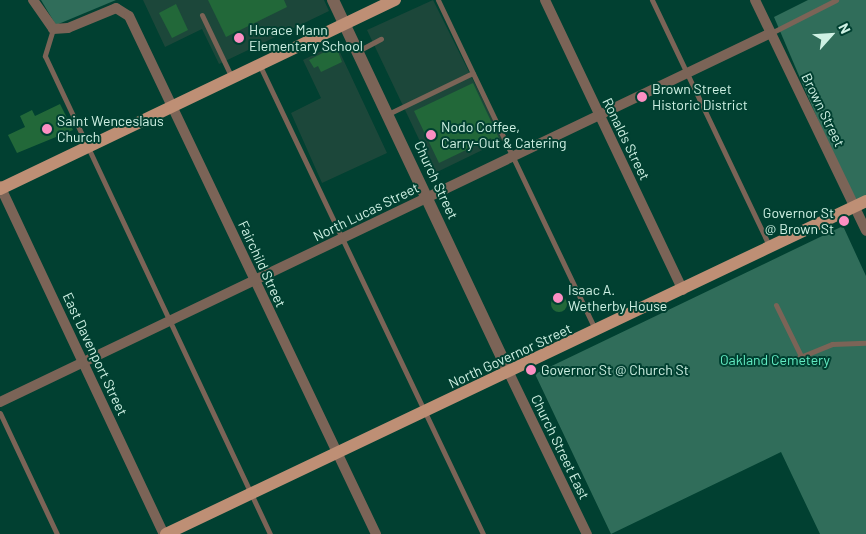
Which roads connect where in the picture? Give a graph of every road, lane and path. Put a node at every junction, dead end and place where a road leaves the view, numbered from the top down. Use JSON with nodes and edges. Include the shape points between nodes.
{"nodes":[{"id":1,"x":33,"y":0,"type":"edge"},
{"id":2,"x":334,"y":0,"type":"edge"},
{"id":3,"x":395,"y":0,"type":"edge"},
{"id":4,"x":438,"y":0,"type":"edge"},
{"id":5,"x":545,"y":0,"type":"edge"},
{"id":6,"x":652,"y":0,"type":"edge"},
{"id":7,"x":755,"y":0,"type":"edge"},
{"id":8,"x":836,"y":0,"type":"edge"},
{"id":9,"x":377,"y":4,"type":"edge"},
{"id":10,"x":202,"y":15,"type":"dead end"},
{"id":11,"x":345,"y":24,"type":"junction"},
{"id":12,"x":53,"y":29,"type":"junction"},
{"id":13,"x":771,"y":34,"type":"junction"},
{"id":14,"x":381,"y":39,"type":"dead end"},
{"id":15,"x":358,"y":52,"type":"junction"},
{"id":16,"x":260,"y":66,"type":"junction"},
{"id":17,"x":473,"y":73,"type":"junction"},
{"id":18,"x":686,"y":74,"type":"junction"},
{"id":19,"x":232,"y":79,"type":"junction"},
{"id":20,"x":174,"y":108,"type":"junction"},
{"id":21,"x":388,"y":114,"type":"junction"},
{"id":22,"x":600,"y":115,"type":"junction"},
{"id":23,"x":88,"y":148,"type":"junction"},
{"id":24,"x":514,"y":157,"type":"junction"},
{"id":25,"x":0,"y":188,"type":"edge"},
{"id":26,"x":428,"y":198,"type":"junction"},
{"id":27,"x":860,"y":204,"type":"edge"},
{"id":28,"x":866,"y":232,"type":"edge"},
{"id":29,"x":343,"y":239,"type":"junction"},
{"id":30,"x":770,"y":248,"type":"junction"},
{"id":31,"x":254,"y":281,"type":"junction"},
{"id":32,"x":683,"y":290,"type":"junction"},
{"id":33,"x":776,"y":305,"type":"dead end"},
{"id":34,"x":170,"y":321,"type":"junction"},
{"id":35,"x":596,"y":331,"type":"junction"},
{"id":36,"x":866,"y":344,"type":"edge"},
{"id":37,"x":801,"y":356,"type":"junction"},
{"id":38,"x":788,"y":362,"type":"dead end"},
{"id":39,"x":84,"y":363,"type":"junction"},
{"id":40,"x":509,"y":373,"type":"junction"},
{"id":41,"x":0,"y":402,"type":"edge"},
{"id":42,"x":0,"y":413,"type":"edge"},
{"id":43,"x":426,"y":413,"type":"junction"},
{"id":44,"x":338,"y":454,"type":"junction"},
{"id":45,"x":252,"y":494,"type":"junction"},
{"id":46,"x":57,"y":534,"type":"edge"},
{"id":47,"x":165,"y":534,"type":"edge"},
{"id":48,"x":270,"y":534,"type":"edge"},
{"id":49,"x":376,"y":534,"type":"edge"},
{"id":50,"x":483,"y":534,"type":"edge"},
{"id":51,"x":587,"y":534,"type":"edge"}],
"edges":[{"from":1,"to":12,"type":"street"},
{"from":2,"to":11,"type":"street","name":"Church Street"},
{"from":3,"to":9,"type":"main road"},
{"from":4,"to":17,"type":"lane"},
{"from":5,"to":22,"type":"street","name":"Ronalds Street"},
{"from":6,"to":18,"type":"lane"},
{"from":7,"to":13,"type":"street","name":"Brown Street"},
{"from":8,"to":13,"type":"lane"},
{"from":9,"to":11,"type":"main road"},
{"from":10,"to":19,"type":"lane"},
{"from":11,"to":15,"type":"street","name":"Church Street"},
{"from":11,"to":16,"type":"main road"},
{"from":12,"to":20,"type":"street","name":"Fairchild Street","via":[[121,9],[130,16]]},
{"from":12,"to":23,"type":"lane","via":[[44,56]]},
{"from":13,"to":18,"type":"street","name":"North Lucas Street"},
{"from":13,"to":27,"type":"street","name":"Brown Street"},
{"from":14,"to":15,"type":"lane"},
{"from":15,"to":21,"type":"street","name":"Church Street"},
{"from":16,"to":19,"type":"main road"},
{"from":16,"to":29,"type":"lane"},
{"from":17,"to":21,"type":"lane"},
{"from":17,"to":24,"type":"lane"},
{"from":18,"to":22,"type":"street","name":"North Lucas Street"},
{"from":18,"to":30,"type":"lane"},
{"from":19,"to":20,"type":"main road"},
{"from":20,"to":23,"type":"main road"},
{"from":20,"to":31,"type":"street","name":"Fairchild Street"},
{"from":21,"to":26,"type":"street","name":"Church Street"},
{"from":22,"to":24,"type":"street","name":"North Lucas Street"},
{"from":22,"to":32,"type":"street","name":"Ronalds Street"},
{"from":23,"to":25,"type":"main road"},
{"from":23,"to":34,"type":"lane"},
{"from":24,"to":26,"type":"street","name":"North Lucas Street"},
{"from":24,"to":35,"type":"lane"},
{"from":25,"to":39,"type":"street","name":"East Davenport Street"},
{"from":26,"to":29,"type":"street","name":"North Lucas Street"},
{"from":26,"to":40,"type":"street","name":"Church Street"},
{"from":27,"to":28,"type":"street","name":"Brown Street"},
{"from":27,"to":30,"type":"main road","name":"North Governor Street"},
{"from":29,"to":31,"type":"street","name":"North Lucas Street"},
{"from":29,"to":43,"type":"lane"},
{"from":30,"to":32,"type":"main road","name":"North Governor Street"},
{"from":31,"to":34,"type":"street","name":"North Lucas Street"},
{"from":31,"to":44,"type":"street","name":"Fairchild Street"},
{"from":32,"to":35,"type":"main road","name":"North Governor Street"},
{"from":33,"to":37,"type":"lane"},
{"from":34,"to":39,"type":"street","name":"North Lucas Street"},
{"from":34,"to":45,"type":"lane"},
{"from":35,"to":40,"type":"main road","name":"North Governor Street"},
{"from":36,"to":37,"type":"lane","via":[[832,344]]},
{"from":37,"to":38,"type":"lane"},
{"from":39,"to":41,"type":"street","name":"North Lucas Street"},
{"from":39,"to":47,"type":"street","name":"East Davenport Street"},
{"from":40,"to":43,"type":"main road","name":"North Governor Street"},
{"from":40,"to":51,"type":"street","name":"Church Street East"},
{"from":42,"to":46,"type":"lane"},
{"from":43,"to":44,"type":"main road","name":"North Governor Street"},
{"from":43,"to":50,"type":"lane"},
{"from":44,"to":45,"type":"main road","name":"North Governor Street"},
{"from":44,"to":49,"type":"street","name":"Fairchild Street"},
{"from":45,"to":47,"type":"main road","name":"North Governor Street"},
{"from":45,"to":48,"type":"lane"}]}
